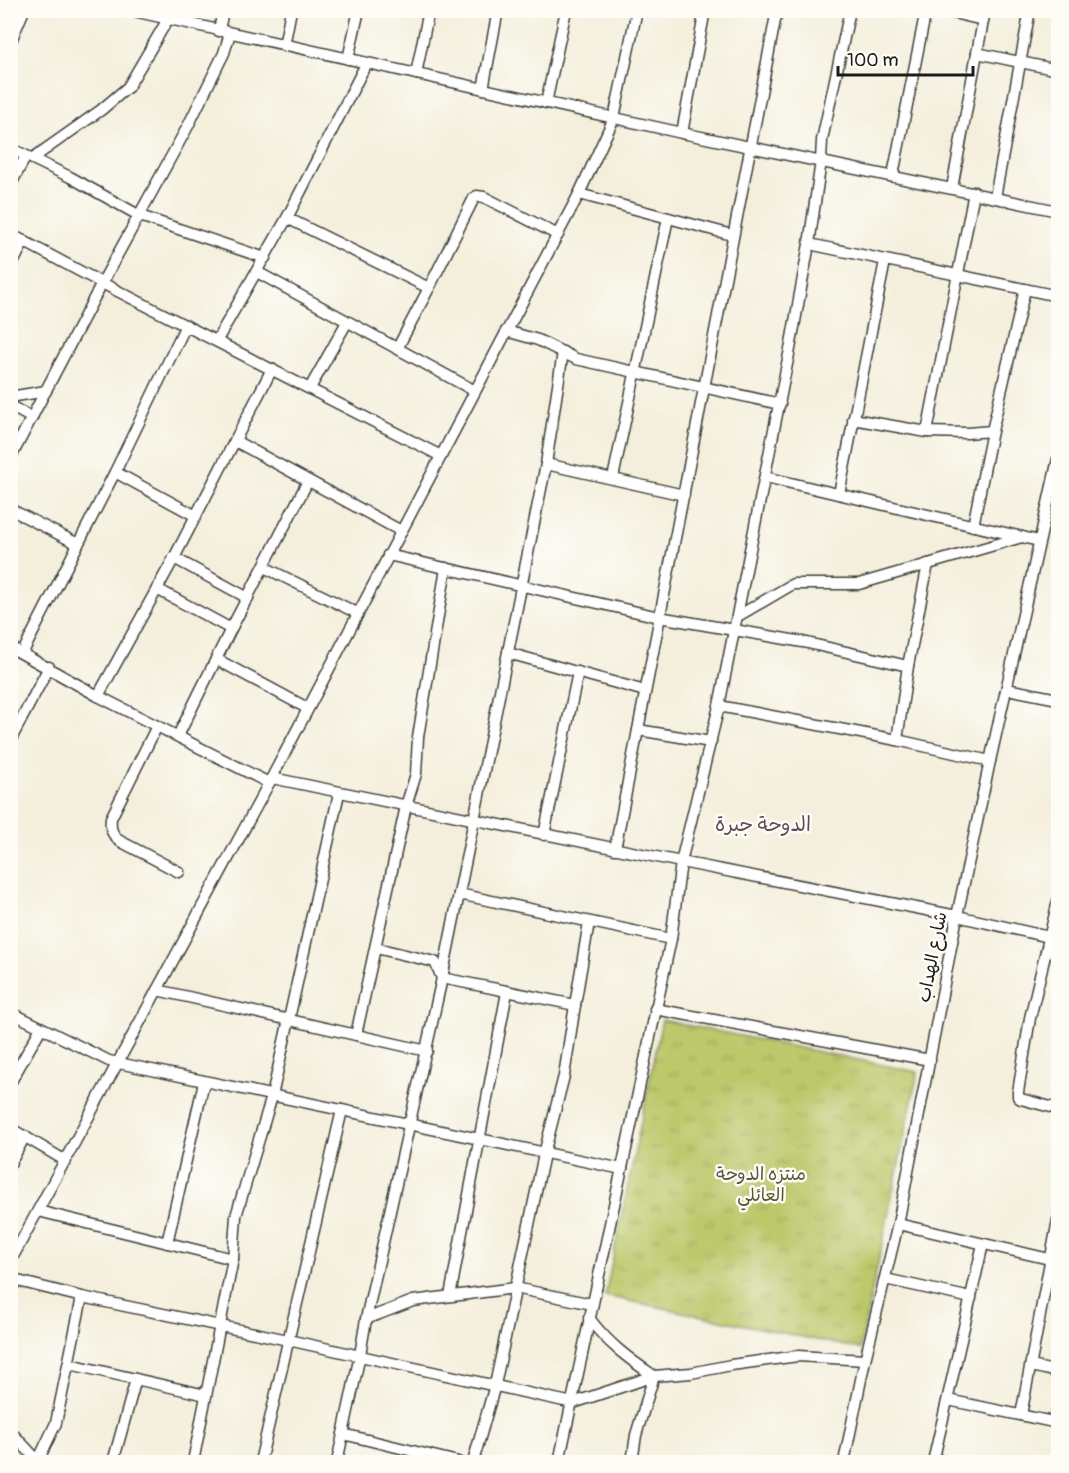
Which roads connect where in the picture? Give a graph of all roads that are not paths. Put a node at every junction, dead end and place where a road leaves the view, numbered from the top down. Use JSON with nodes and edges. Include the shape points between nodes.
{"nodes":[{"id":1,"x":24,"y":10,"type":"edge"},
{"id":2,"x":129,"y":10,"type":"edge"},
{"id":3,"x":223,"y":10,"type":"edge"},
{"id":4,"x":291,"y":10,"type":"edge"},
{"id":5,"x":358,"y":10,"type":"edge"},
{"id":6,"x":429,"y":10,"type":"edge"},
{"id":7,"x":498,"y":10,"type":"edge"},
{"id":8,"x":566,"y":10,"type":"edge"},
{"id":9,"x":637,"y":10,"type":"edge"},
{"id":10,"x":705,"y":10,"type":"edge"},
{"id":11,"x":777,"y":10,"type":"edge"},
{"id":12,"x":850,"y":10,"type":"edge"},
{"id":13,"x":926,"y":10,"type":"edge"},
{"id":14,"x":939,"y":10,"type":"edge"},
{"id":15,"x":1030,"y":10,"type":"edge"},
{"id":16,"x":155,"y":14,"type":"edge"},
{"id":17,"x":984,"y":15,"type":"edge"},
{"id":18,"x":168,"y":19,"type":"junction"},
{"id":19,"x":219,"y":31,"type":"junction"},
{"id":20,"x":230,"y":33,"type":"junction"},
{"id":21,"x":10,"y":43,"type":"edge"},
{"id":22,"x":284,"y":46,"type":"junction"},
{"id":23,"x":977,"y":53,"type":"junction"},
{"id":24,"x":348,"y":59,"type":"junction"},
{"id":25,"x":1020,"y":62,"type":"junction"},
{"id":26,"x":366,"y":64,"type":"junction"},
{"id":27,"x":1059,"y":70,"type":"edge"},
{"id":28,"x":416,"y":74,"type":"junction"},
{"id":29,"x":483,"y":89,"type":"junction"},
{"id":30,"x":546,"y":103,"type":"junction"},
{"id":31,"x":614,"y":118,"type":"junction"},
{"id":32,"x":682,"y":133,"type":"junction"},
{"id":33,"x":749,"y":146,"type":"junction"},
{"id":34,"x":10,"y":148,"type":"edge"},
{"id":35,"x":29,"y":157,"type":"junction"},
{"id":36,"x":821,"y":161,"type":"junction"},
{"id":37,"x":893,"y":175,"type":"junction"},
{"id":38,"x":10,"y":186,"type":"edge"},
{"id":39,"x":952,"y":188,"type":"junction"},
{"id":40,"x":974,"y":192,"type":"junction"},
{"id":41,"x":579,"y":194,"type":"junction"},
{"id":42,"x":995,"y":196,"type":"junction"},
{"id":43,"x":1059,"y":211,"type":"edge"},
{"id":44,"x":140,"y":216,"type":"junction"},
{"id":45,"x":287,"y":218,"type":"junction"},
{"id":46,"x":668,"y":218,"type":"junction"},
{"id":47,"x":10,"y":234,"type":"edge"},
{"id":48,"x":558,"y":235,"type":"junction"},
{"id":49,"x":732,"y":235,"type":"junction"},
{"id":50,"x":24,"y":241,"type":"junction"},
{"id":51,"x":809,"y":244,"type":"junction"},
{"id":52,"x":265,"y":258,"type":"junction"},
{"id":53,"x":885,"y":261,"type":"junction"},
{"id":54,"x":10,"y":269,"type":"edge"},
{"id":55,"x":257,"y":272,"type":"junction"},
{"id":56,"x":957,"y":275,"type":"junction"},
{"id":57,"x":102,"y":283,"type":"junction"},
{"id":58,"x":429,"y":288,"type":"junction"},
{"id":59,"x":1025,"y":290,"type":"junction"},
{"id":60,"x":1059,"y":296,"type":"edge"},
{"id":61,"x":346,"y":322,"type":"junction"},
{"id":62,"x":186,"y":325,"type":"junction"},
{"id":63,"x":506,"y":330,"type":"junction"},
{"id":64,"x":216,"y":340,"type":"junction"},
{"id":65,"x":396,"y":349,"type":"junction"},
{"id":66,"x":563,"y":352,"type":"junction"},
{"id":67,"x":272,"y":369,"type":"junction"},
{"id":68,"x":634,"y":373,"type":"junction"},
{"id":69,"x":310,"y":388,"type":"junction"},
{"id":70,"x":705,"y":389,"type":"junction"},
{"id":71,"x":46,"y":391,"type":"junction"},
{"id":72,"x":474,"y":391,"type":"junction"},
{"id":73,"x":10,"y":397,"type":"edge"},
{"id":74,"x":780,"y":404,"type":"junction"},
{"id":75,"x":10,"y":406,"type":"edge"},
{"id":76,"x":32,"y":418,"type":"junction"},
{"id":77,"x":853,"y":419,"type":"junction"},
{"id":78,"x":992,"y":431,"type":"junction"},
{"id":79,"x":927,"y":432,"type":"junction"},
{"id":80,"x":235,"y":441,"type":"junction"},
{"id":81,"x":441,"y":456,"type":"junction"},
{"id":82,"x":10,"y":459,"type":"edge"},
{"id":83,"x":1058,"y":461,"type":"edge"},
{"id":84,"x":546,"y":464,"type":"junction"},
{"id":85,"x":116,"y":472,"type":"junction"},
{"id":86,"x":765,"y":477,"type":"junction"},
{"id":87,"x":613,"y":478,"type":"junction"},
{"id":88,"x":308,"y":481,"type":"junction"},
{"id":89,"x":839,"y":494,"type":"junction"},
{"id":90,"x":684,"y":495,"type":"junction"},
{"id":91,"x":10,"y":509,"type":"edge"},
{"id":92,"x":196,"y":516,"type":"junction"},
{"id":93,"x":974,"y":526,"type":"junction"},
{"id":94,"x":401,"y":531,"type":"junction"},
{"id":95,"x":1022,"y":537,"type":"junction"},
{"id":96,"x":1039,"y":541,"type":"junction"},
{"id":97,"x":78,"y":544,"type":"junction"},
{"id":98,"x":388,"y":555,"type":"junction"},
{"id":99,"x":174,"y":558,"type":"junction"},
{"id":100,"x":928,"y":564,"type":"junction"},
{"id":101,"x":264,"y":567,"type":"junction"},
{"id":102,"x":446,"y":568,"type":"junction"},
{"id":103,"x":520,"y":585,"type":"junction"},
{"id":104,"x":157,"y":590,"type":"junction"},
{"id":105,"x":248,"y":598,"type":"junction"},
{"id":106,"x":357,"y":613,"type":"junction"},
{"id":107,"x":659,"y":616,"type":"junction"},
{"id":108,"x":738,"y":616,"type":"junction"},
{"id":109,"x":231,"y":629,"type":"junction"},
{"id":110,"x":733,"y":629,"type":"junction"},
{"id":111,"x":10,"y":647,"type":"edge"},
{"id":112,"x":24,"y":652,"type":"junction"},
{"id":113,"x":507,"y":653,"type":"junction"},
{"id":114,"x":216,"y":659,"type":"junction"},
{"id":115,"x":908,"y":666,"type":"junction"},
{"id":116,"x":49,"y":667,"type":"junction"},
{"id":117,"x":578,"y":672,"type":"junction"},
{"id":118,"x":1007,"y":689,"type":"junction"},
{"id":119,"x":645,"y":691,"type":"junction"},
{"id":120,"x":98,"y":696,"type":"junction"},
{"id":121,"x":1059,"y":699,"type":"edge"},
{"id":122,"x":719,"y":706,"type":"junction"},
{"id":123,"x":307,"y":708,"type":"junction"},
{"id":124,"x":157,"y":726,"type":"junction"},
{"id":125,"x":639,"y":730,"type":"junction"},
{"id":126,"x":178,"y":736,"type":"junction"},
{"id":127,"x":897,"y":740,"type":"junction"},
{"id":128,"x":10,"y":741,"type":"edge"},
{"id":129,"x":711,"y":742,"type":"junction"},
{"id":130,"x":990,"y":761,"type":"junction"},
{"id":131,"x":270,"y":781,"type":"junction"},
{"id":132,"x":339,"y":793,"type":"junction"},
{"id":133,"x":406,"y":806,"type":"junction"},
{"id":134,"x":473,"y":820,"type":"junction"},
{"id":135,"x":544,"y":835,"type":"junction"},
{"id":136,"x":615,"y":849,"type":"junction"},
{"id":137,"x":681,"y":862,"type":"junction"},
{"id":138,"x":179,"y":872,"type":"dead end"},
{"id":139,"x":459,"y":894,"type":"junction"},
{"id":140,"x":1059,"y":901,"type":"edge"},
{"id":141,"x":957,"y":916,"type":"junction"},
{"id":142,"x":589,"y":922,"type":"junction"},
{"id":143,"x":1054,"y":938,"type":"edge"},
{"id":144,"x":671,"y":939,"type":"junction"},
{"id":145,"x":376,"y":948,"type":"junction"},
{"id":146,"x":442,"y":978,"type":"junction"},
{"id":147,"x":157,"y":990,"type":"junction"},
{"id":148,"x":507,"y":992,"type":"junction"},
{"id":149,"x":575,"y":1005,"type":"junction"},
{"id":150,"x":655,"y":1009,"type":"junction"},
{"id":151,"x":10,"y":1012,"type":"edge"},
{"id":152,"x":290,"y":1019,"type":"junction"},
{"id":153,"x":41,"y":1028,"type":"junction"},
{"id":154,"x":356,"y":1035,"type":"junction"},
{"id":155,"x":427,"y":1052,"type":"junction"},
{"id":156,"x":930,"y":1060,"type":"junction"},
{"id":157,"x":118,"y":1063,"type":"junction"},
{"id":158,"x":204,"y":1082,"type":"junction"},
{"id":159,"x":10,"y":1083,"type":"edge"},
{"id":160,"x":272,"y":1096,"type":"junction"},
{"id":161,"x":1059,"y":1109,"type":"edge"},
{"id":162,"x":342,"y":1110,"type":"junction"},
{"id":163,"x":409,"y":1125,"type":"junction"},
{"id":164,"x":10,"y":1128,"type":"edge"},
{"id":165,"x":25,"y":1136,"type":"junction"},
{"id":166,"x":478,"y":1139,"type":"junction"},
{"id":167,"x":544,"y":1154,"type":"junction"},
{"id":168,"x":66,"y":1161,"type":"junction"},
{"id":169,"x":10,"y":1164,"type":"edge"},
{"id":170,"x":622,"y":1169,"type":"junction"},
{"id":171,"x":38,"y":1211,"type":"junction"},
{"id":172,"x":1059,"y":1220,"type":"edge"},
{"id":173,"x":898,"y":1224,"type":"junction"},
{"id":174,"x":167,"y":1243,"type":"junction"},
{"id":175,"x":983,"y":1244,"type":"junction"},
{"id":176,"x":233,"y":1259,"type":"junction"},
{"id":177,"x":1055,"y":1260,"type":"edge"},
{"id":178,"x":10,"y":1262,"type":"edge"},
{"id":179,"x":10,"y":1278,"type":"edge"},
{"id":180,"x":885,"y":1279,"type":"junction"},
{"id":181,"x":514,"y":1288,"type":"junction"},
{"id":182,"x":450,"y":1296,"type":"junction"},
{"id":183,"x":82,"y":1297,"type":"junction"},
{"id":184,"x":971,"y":1298,"type":"junction"},
{"id":185,"x":592,"y":1304,"type":"junction"},
{"id":186,"x":589,"y":1318,"type":"junction"},
{"id":187,"x":366,"y":1319,"type":"junction"},
{"id":188,"x":221,"y":1325,"type":"junction"},
{"id":189,"x":288,"y":1340,"type":"junction"},
{"id":190,"x":360,"y":1355,"type":"junction"},
{"id":191,"x":865,"y":1360,"type":"junction"},
{"id":192,"x":70,"y":1364,"type":"junction"},
{"id":193,"x":1031,"y":1366,"type":"junction"},
{"id":194,"x":1059,"y":1372,"type":"edge"},
{"id":195,"x":654,"y":1376,"type":"junction"},
{"id":196,"x":136,"y":1379,"type":"junction"},
{"id":197,"x":495,"y":1385,"type":"junction"},
{"id":198,"x":206,"y":1395,"type":"junction"},
{"id":199,"x":948,"y":1400,"type":"junction"},
{"id":200,"x":573,"y":1403,"type":"junction"},
{"id":201,"x":1021,"y":1415,"type":"junction"},
{"id":202,"x":1059,"y":1423,"type":"edge"},
{"id":203,"x":343,"y":1434,"type":"junction"},
{"id":204,"x":12,"y":1435,"type":"edge"},
{"id":205,"x":38,"y":1462,"type":"edge"},
{"id":206,"x":113,"y":1462,"type":"edge"},
{"id":207,"x":193,"y":1462,"type":"edge"},
{"id":208,"x":260,"y":1462,"type":"edge"},
{"id":209,"x":337,"y":1462,"type":"edge"},
{"id":210,"x":458,"y":1462,"type":"edge"},
{"id":211,"x":473,"y":1462,"type":"edge"},
{"id":212,"x":559,"y":1462,"type":"edge"},
{"id":213,"x":632,"y":1462,"type":"edge"},
{"id":214,"x":846,"y":1462,"type":"edge"},
{"id":215,"x":933,"y":1462,"type":"edge"}],
"edges":[{"from":1,"to":21,"type":"street"},
{"from":2,"to":16,"type":"street"},
{"from":3,"to":19,"type":"street"},
{"from":4,"to":22,"type":"street"},
{"from":5,"to":24,"type":"street"},
{"from":6,"to":28,"type":"street"},
{"from":7,"to":29,"type":"street"},
{"from":8,"to":30,"type":"street"},
{"from":9,"to":31,"type":"street"},
{"from":10,"to":32,"type":"street"},
{"from":11,"to":33,"type":"street"},
{"from":12,"to":36,"type":"street"},
{"from":13,"to":37,"type":"street"},
{"from":14,"to":17,"type":"street"},
{"from":15,"to":25,"type":"street"},
{"from":16,"to":18,"type":"street"},
{"from":17,"to":23,"type":"street"},
{"from":18,"to":19,"type":"street"},
{"from":18,"to":35,"type":"street","via":[[128,87],[101,110]]},
{"from":19,"to":20,"type":"street"},
{"from":20,"to":22,"type":"street"},
{"from":20,"to":44,"type":"street","via":[[189,126]]},
{"from":22,"to":24,"type":"street"},
{"from":23,"to":25,"type":"street"},
{"from":23,"to":39,"type":"street"},
{"from":24,"to":26,"type":"street"},
{"from":25,"to":27,"type":"street"},
{"from":25,"to":42,"type":"street"},
{"from":26,"to":28,"type":"street"},
{"from":26,"to":45,"type":"street"},
{"from":28,"to":29,"type":"street"},
{"from":29,"to":30,"type":"street"},
{"from":30,"to":31,"type":"street"},
{"from":31,"to":32,"type":"street"},
{"from":31,"to":41,"type":"street"},
{"from":32,"to":33,"type":"street"},
{"from":33,"to":36,"type":"street"},
{"from":33,"to":49,"type":"street"},
{"from":34,"to":35,"type":"street"},
{"from":35,"to":38,"type":"street"},
{"from":35,"to":44,"type":"street"},
{"from":36,"to":37,"type":"street"},
{"from":36,"to":51,"type":"street"},
{"from":37,"to":39,"type":"street"},
{"from":39,"to":40,"type":"street"},
{"from":40,"to":42,"type":"street"},
{"from":40,"to":56,"type":"street"},
{"from":41,"to":46,"type":"street"},
{"from":41,"to":48,"type":"street"},
{"from":42,"to":43,"type":"street"},
{"from":44,"to":52,"type":"street"},
{"from":44,"to":57,"type":"street"},
{"from":45,"to":52,"type":"street"},
{"from":45,"to":58,"type":"street"},
{"from":46,"to":49,"type":"street"},
{"from":46,"to":68,"type":"street"},
{"from":47,"to":50,"type":"street"},
{"from":48,"to":58,"type":"street","via":[[477,196]]},
{"from":48,"to":63,"type":"street"},
{"from":49,"to":70,"type":"street"},
{"from":50,"to":54,"type":"street"},
{"from":50,"to":57,"type":"street"},
{"from":51,"to":53,"type":"street"},
{"from":51,"to":74,"type":"street"},
{"from":52,"to":55,"type":"street"},
{"from":53,"to":56,"type":"street"},
{"from":53,"to":77,"type":"street"},
{"from":55,"to":61,"type":"street"},
{"from":55,"to":64,"type":"street"},
{"from":56,"to":59,"type":"street"},
{"from":56,"to":79,"type":"street"},
{"from":57,"to":62,"type":"street"},
{"from":57,"to":71,"type":"street"},
{"from":58,"to":65,"type":"street"},
{"from":59,"to":60,"type":"street"},
{"from":59,"to":78,"type":"street"},
{"from":61,"to":65,"type":"street"},
{"from":61,"to":69,"type":"street"},
{"from":62,"to":64,"type":"street"},
{"from":62,"to":85,"type":"street"},
{"from":63,"to":66,"type":"street"},
{"from":63,"to":72,"type":"street"},
{"from":64,"to":67,"type":"street"},
{"from":65,"to":72,"type":"street"},
{"from":66,"to":68,"type":"street","via":[[576,359]]},
{"from":66,"to":84,"type":"street"},
{"from":67,"to":69,"type":"street"},
{"from":67,"to":80,"type":"street"},
{"from":68,"to":70,"type":"street"},
{"from":68,"to":87,"type":"street"},
{"from":69,"to":81,"type":"street"},
{"from":70,"to":74,"type":"street"},
{"from":70,"to":90,"type":"street"},
{"from":71,"to":73,"type":"street"},
{"from":71,"to":76,"type":"street"},
{"from":72,"to":81,"type":"street"},
{"from":74,"to":86,"type":"street"},
{"from":75,"to":76,"type":"street"},
{"from":76,"to":82,"type":"street"},
{"from":77,"to":79,"type":"street"},
{"from":77,"to":89,"type":"street"},
{"from":78,"to":79,"type":"street"},
{"from":78,"to":93,"type":"street"},
{"from":80,"to":88,"type":"street"},
{"from":80,"to":92,"type":"street"},
{"from":81,"to":94,"type":"street"},
{"from":83,"to":96,"type":"street","name":"شارع الهداب"},
{"from":84,"to":87,"type":"street"},
{"from":84,"to":103,"type":"street"},
{"from":85,"to":92,"type":"street"},
{"from":85,"to":97,"type":"street"},
{"from":86,"to":89,"type":"street"},
{"from":86,"to":108,"type":"street"},
{"from":87,"to":90,"type":"street"},
{"from":88,"to":94,"type":"street"},
{"from":88,"to":101,"type":"street"},
{"from":89,"to":93,"type":"street"},
{"from":90,"to":107,"type":"street"},
{"from":91,"to":97,"type":"street"},
{"from":92,"to":99,"type":"street"},
{"from":93,"to":95,"type":"street"},
{"from":94,"to":98,"type":"street"},
{"from":95,"to":96,"type":"street"},
{"from":95,"to":100,"type":"street"},
{"from":96,"to":118,"type":"street","name":"شارع الهداب"},
{"from":97,"to":112,"type":"street"},
{"from":98,"to":102,"type":"street"},
{"from":98,"to":106,"type":"street"},
{"from":99,"to":104,"type":"street"},
{"from":99,"to":105,"type":"street"},
{"from":100,"to":108,"type":"street","via":[[859,584],[793,584]]},
{"from":100,"to":115,"type":"street"},
{"from":101,"to":105,"type":"street"},
{"from":101,"to":106,"type":"street"},
{"from":102,"to":103,"type":"street"},
{"from":102,"to":133,"type":"street","via":[[418,737],[416,774]]},
{"from":103,"to":107,"type":"street"},
{"from":103,"to":113,"type":"street"},
{"from":104,"to":109,"type":"street"},
{"from":104,"to":120,"type":"street"},
{"from":105,"to":109,"type":"street"},
{"from":106,"to":123,"type":"street"},
{"from":107,"to":110,"type":"street"},
{"from":107,"to":119,"type":"street"},
{"from":108,"to":110,"type":"street"},
{"from":109,"to":114,"type":"street"},
{"from":110,"to":115,"type":"street"},
{"from":110,"to":122,"type":"street"},
{"from":111,"to":112,"type":"street"},
{"from":112,"to":116,"type":"street"},
{"from":113,"to":117,"type":"street"},
{"from":113,"to":134,"type":"street"},
{"from":114,"to":123,"type":"street"},
{"from":114,"to":126,"type":"street"},
{"from":115,"to":127,"type":"street"},
{"from":116,"to":120,"type":"street"},
{"from":116,"to":128,"type":"street"},
{"from":117,"to":119,"type":"street"},
{"from":117,"to":135,"type":"street"},
{"from":118,"to":121,"type":"street"},
{"from":118,"to":130,"type":"street","name":"شارع الهداب"},
{"from":119,"to":125,"type":"street"},
{"from":120,"to":124,"type":"street"},
{"from":122,"to":127,"type":"street"},
{"from":122,"to":129,"type":"street"},
{"from":123,"to":131,"type":"street"},
{"from":124,"to":126,"type":"street"},
{"from":124,"to":138,"type":"street","via":[[111,818],[110,828],[118,840]]},
{"from":125,"to":129,"type":"street"},
{"from":125,"to":136,"type":"street"},
{"from":126,"to":131,"type":"street"},
{"from":127,"to":130,"type":"street"},
{"from":129,"to":137,"type":"street"},
{"from":130,"to":141,"type":"street","name":"شارع الهداب"},
{"from":131,"to":132,"type":"street"},
{"from":131,"to":147,"type":"street"},
{"from":132,"to":133,"type":"street"},
{"from":132,"to":152,"type":"street"},
{"from":133,"to":134,"type":"street"},
{"from":133,"to":145,"type":"street"},
{"from":134,"to":135,"type":"street"},
{"from":134,"to":139,"type":"street"},
{"from":135,"to":136,"type":"street"},
{"from":136,"to":137,"type":"street"},
{"from":137,"to":141,"type":"street"},
{"from":137,"to":144,"type":"street"},
{"from":139,"to":142,"type":"street"},
{"from":139,"to":146,"type":"street"},
{"from":140,"to":143,"type":"street"},
{"from":141,"to":143,"type":"street"},
{"from":141,"to":156,"type":"street","name":"شارع الهداب"},
{"from":142,"to":144,"type":"street"},
{"from":142,"to":149,"type":"street"},
{"from":143,"to":161,"type":"street","via":[[1030,1018],[1018,1097]]},
{"from":144,"to":150,"type":"street"},
{"from":145,"to":146,"type":"street","via":[[435,962]]},
{"from":145,"to":154,"type":"street"},
{"from":146,"to":148,"type":"street"},
{"from":146,"to":155,"type":"street"},
{"from":147,"to":152,"type":"street"},
{"from":147,"to":157,"type":"street"},
{"from":148,"to":149,"type":"street"},
{"from":148,"to":166,"type":"street"},
{"from":149,"to":167,"type":"street","via":[[564,1076]]},
{"from":150,"to":156,"type":"street"},
{"from":150,"to":170,"type":"street"},
{"from":151,"to":153,"type":"street"},
{"from":152,"to":154,"type":"street"},
{"from":152,"to":160,"type":"street"},
{"from":153,"to":157,"type":"street"},
{"from":153,"to":159,"type":"street"},
{"from":154,"to":155,"type":"street"},
{"from":155,"to":163,"type":"street"},
{"from":156,"to":173,"type":"street","name":"شارع الهداب"},
{"from":157,"to":158,"type":"street"},
{"from":157,"to":168,"type":"street"},
{"from":158,"to":160,"type":"street"},
{"from":158,"to":174,"type":"street"},
{"from":160,"to":162,"type":"street"},
{"from":160,"to":176,"type":"street","via":[[236,1216]]},
{"from":162,"to":163,"type":"street"},
{"from":162,"to":189,"type":"street"},
{"from":163,"to":166,"type":"street"},
{"from":163,"to":187,"type":"street"},
{"from":164,"to":165,"type":"street"},
{"from":165,"to":168,"type":"street"},
{"from":165,"to":169,"type":"street"},
{"from":166,"to":167,"type":"street"},
{"from":166,"to":182,"type":"street"},
{"from":167,"to":170,"type":"street"},
{"from":167,"to":181,"type":"street"},
{"from":168,"to":171,"type":"street"},
{"from":170,"to":185,"type":"street"},
{"from":171,"to":174,"type":"street"},
{"from":171,"to":178,"type":"street"},
{"from":172,"to":177,"type":"street"},
{"from":173,"to":175,"type":"street"},
{"from":173,"to":180,"type":"street","name":"شارع الهداب"},
{"from":174,"to":176,"type":"street"},
{"from":175,"to":177,"type":"street"},
{"from":175,"to":184,"type":"street"},
{"from":176,"to":188,"type":"street"},
{"from":177,"to":193,"type":"street"},
{"from":179,"to":183,"type":"street"},
{"from":180,"to":184,"type":"street"},
{"from":180,"to":191,"type":"street","name":"شارع الهداب"},
{"from":181,"to":182,"type":"street"},
{"from":181,"to":185,"type":"street"},
{"from":181,"to":197,"type":"street"},
{"from":182,"to":187,"type":"street","via":[[413,1301]]},
{"from":183,"to":188,"type":"street"},
{"from":183,"to":192,"type":"street"},
{"from":184,"to":199,"type":"street"},
{"from":185,"to":186,"type":"street"},
{"from":186,"to":195,"type":"street","via":[[615,1348]]},
{"from":186,"to":200,"type":"street"},
{"from":187,"to":190,"type":"street"},
{"from":188,"to":189,"type":"street"},
{"from":188,"to":198,"type":"street"},
{"from":189,"to":190,"type":"street"},
{"from":189,"to":208,"type":"street"},
{"from":190,"to":197,"type":"street"},
{"from":190,"to":203,"type":"street"},
{"from":191,"to":195,"type":"street","via":[[798,1356]]},
{"from":191,"to":214,"type":"street","name":"شارع الهداب"},
{"from":192,"to":196,"type":"street"},
{"from":192,"to":205,"type":"street","via":[[56,1423]]},
{"from":193,"to":194,"type":"street"},
{"from":193,"to":201,"type":"street"},
{"from":195,"to":200,"type":"street"},
{"from":195,"to":213,"type":"street"},
{"from":196,"to":198,"type":"street"},
{"from":196,"to":206,"type":"street"},
{"from":197,"to":200,"type":"street"},
{"from":197,"to":211,"type":"street"},
{"from":198,"to":207,"type":"street"},
{"from":199,"to":201,"type":"street"},
{"from":199,"to":215,"type":"street"},
{"from":200,"to":212,"type":"street"},
{"from":201,"to":202,"type":"street"},
{"from":203,"to":209,"type":"street"},
{"from":203,"to":210,"type":"street"},
{"from":204,"to":205,"type":"street"}]}
